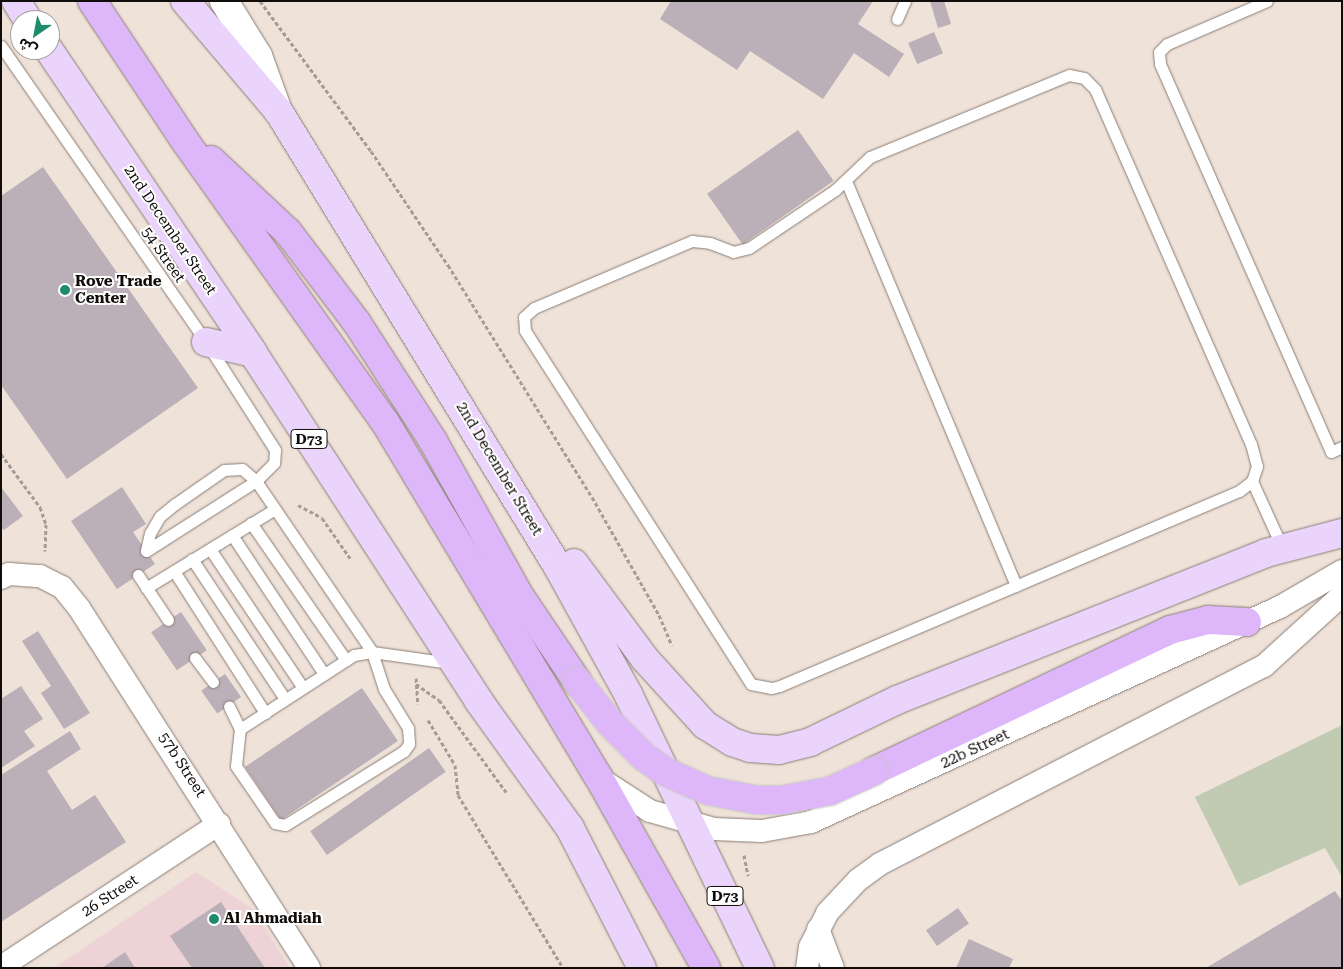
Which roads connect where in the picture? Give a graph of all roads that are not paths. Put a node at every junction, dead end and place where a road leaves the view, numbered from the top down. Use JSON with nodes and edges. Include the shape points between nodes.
{"nodes":[{"id":1,"x":92,"y":1,"type":"edge"},
{"id":2,"x":185,"y":1,"type":"edge"},
{"id":3,"x":224,"y":1,"type":"edge"},
{"id":4,"x":905,"y":1,"type":"edge"},
{"id":5,"x":1267,"y":1,"type":"edge"},
{"id":6,"x":897,"y":20,"type":"dead end"},
{"id":7,"x":1,"y":46,"type":"edge"},
{"id":8,"x":55,"y":60,"type":"edge"},
{"id":9,"x":279,"y":112,"type":"junction"},
{"id":10,"x":186,"y":140,"type":"junction"},
{"id":11,"x":846,"y":181,"type":"junction"},
{"id":12,"x":206,"y":342,"type":"junction"},
{"id":13,"x":253,"y":353,"type":"junction"},
{"id":14,"x":1342,"y":447,"type":"edge"},
{"id":15,"x":1252,"y":481,"type":"junction"},
{"id":16,"x":256,"y":482,"type":"junction"},
{"id":17,"x":521,"y":506,"type":"junction"},
{"id":18,"x":275,"y":509,"type":"junction"},
{"id":19,"x":251,"y":524,"type":"junction"},
{"id":20,"x":1342,"y":532,"type":"edge"},
{"id":21,"x":232,"y":535,"type":"junction"},
{"id":22,"x":1282,"y":547,"type":"junction"},
{"id":23,"x":210,"y":549,"type":"junction"},
{"id":24,"x":192,"y":560,"type":"junction"},
{"id":25,"x":174,"y":571,"type":"junction"},
{"id":26,"x":1342,"y":571,"type":"edge"},
{"id":27,"x":138,"y":575,"type":"dead end"},
{"id":28,"x":1,"y":578,"type":"edge"},
{"id":29,"x":1016,"y":586,"type":"junction"},
{"id":30,"x":146,"y":588,"type":"junction"},
{"id":31,"x":1342,"y":595,"type":"edge"},
{"id":32,"x":168,"y":620,"type":"dead end"},
{"id":33,"x":1247,"y":622,"type":"junction"},
{"id":34,"x":372,"y":652,"type":"junction"},
{"id":35,"x":195,"y":658,"type":"dead end"},
{"id":36,"x":346,"y":660,"type":"junction"},
{"id":37,"x":455,"y":664,"type":"junction"},
{"id":38,"x":324,"y":674,"type":"junction"},
{"id":39,"x":213,"y":682,"type":"dead end"},
{"id":40,"x":303,"y":688,"type":"junction"},
{"id":41,"x":285,"y":700,"type":"junction"},
{"id":42,"x":229,"y":706,"type":"dead end"},
{"id":43,"x":265,"y":713,"type":"junction"},
{"id":44,"x":240,"y":729,"type":"junction"},
{"id":45,"x":598,"y":776,"type":"junction"},
{"id":46,"x":219,"y":824,"type":"junction"},
{"id":47,"x":690,"y":824,"type":"junction"},
{"id":48,"x":818,"y":929,"type":"junction"},
{"id":49,"x":1,"y":967,"type":"edge"},
{"id":50,"x":309,"y":968,"type":"edge"},
{"id":51,"x":642,"y":968,"type":"edge"},
{"id":52,"x":706,"y":968,"type":"edge"},
{"id":53,"x":760,"y":968,"type":"edge"},
{"id":54,"x":807,"y":968,"type":"edge"},
{"id":55,"x":833,"y":968,"type":"edge"}],
"edges":[{"from":1,"to":10,"type":"highway"},
{"from":2,"to":9,"type":"main road","name":"2nd December Street","number":"D73"},
{"from":3,"to":9,"type":"main road","via":[[258,56]]},
{"from":4,"to":6,"type":"lane"},
{"from":5,"to":14,"type":"lane","via":[[1167,44],[1159,52],[1160,64],[1327,444],[1331,452]]},
{"from":7,"to":12,"type":"lane","name":"54 Street"},
{"from":8,"to":13,"type":"main road","name":"2nd December Street","number":"D73"},
{"from":9,"to":17,"type":"main road","name":"2nd December Street","number":"D73"},
{"from":10,"to":33,"type":"highway","bridge":true,"via":[[229,174],[288,232],[357,323],[433,441],[519,595],[577,681],[609,722],[644,757],[664,771],[709,791],[757,800],[782,800],[830,791],[1170,630],[1208,620]]},
{"from":10,"to":45,"type":"highway","via":[[385,422]]},
{"from":11,"to":15,"type":"lane","via":[[870,157],[885,149],[1069,75],[1084,78],[1095,89],[1251,444],[1257,466]]},
{"from":11,"to":29,"type":"lane"},
{"from":11,"to":29,"type":"lane","via":[[749,248],[733,252],[710,243],[692,241],[534,308],[524,317],[525,330],[751,684],[771,688],[780,686]]},
{"from":12,"to":13,"type":"main road"},
{"from":12,"to":16,"type":"lane","name":"54 Street","via":[[275,450],[274,463]]},
{"from":13,"to":37,"type":"main road","name":"2nd December Street","number":"D73"},
{"from":15,"to":22,"type":"lane"},
{"from":15,"to":29,"type":"lane","via":[[1240,491]]},
{"from":16,"to":16,"type":"lane","name":"54 Street","via":[[146,551],[150,533],[160,516],[224,470],[242,469]]},
{"from":16,"to":18,"type":"lane"},
{"from":17,"to":22,"type":"main road","via":[[567,554],[640,652],[705,725],[732,742],[763,750],[779,750],[810,742],[897,700]]},
{"from":17,"to":47,"type":"main road","name":"2nd December Street","number":"D73","via":[[598,638]]},
{"from":18,"to":19,"type":"lane"},
{"from":18,"to":34,"type":"lane"},
{"from":19,"to":21,"type":"lane"},
{"from":19,"to":36,"type":"lane"},
{"from":20,"to":22,"type":"main road"},
{"from":21,"to":23,"type":"lane"},
{"from":21,"to":38,"type":"lane"},
{"from":23,"to":24,"type":"lane"},
{"from":23,"to":40,"type":"lane"},
{"from":24,"to":25,"type":"lane"},
{"from":24,"to":41,"type":"lane"},
{"from":25,"to":30,"type":"lane"},
{"from":25,"to":43,"type":"lane"},
{"from":26,"to":33,"type":"street","name":"22b Street"},
{"from":27,"to":30,"type":"lane"},
{"from":28,"to":46,"type":"street","name":"57b Street","via":[[9,574],[40,576],[62,587],[79,608]]},
{"from":30,"to":32,"type":"lane"},
{"from":31,"to":48,"type":"street","via":[[1264,666],[880,864],[839,898]]},
{"from":33,"to":47,"type":"street","name":"22b Street","via":[[834,814],[787,828],[727,830]]},
{"from":34,"to":36,"type":"lane"},
{"from":34,"to":37,"type":"lane"},
{"from":34,"to":44,"type":"lane","via":[[384,689],[408,728],[409,744],[404,751],[285,825],[275,823],[241,774],[236,757]]},
{"from":35,"to":39,"type":"lane"},
{"from":36,"to":38,"type":"lane"},
{"from":37,"to":51,"type":"main road","name":"2nd December Street","number":"D73","via":[[508,744],[570,828]]},
{"from":38,"to":40,"type":"lane"},
{"from":40,"to":41,"type":"lane"},
{"from":41,"to":43,"type":"lane"},
{"from":42,"to":44,"type":"lane"},
{"from":43,"to":44,"type":"lane"},
{"from":45,"to":47,"type":"street","name":"22b Street","via":[[643,808]]},
{"from":45,"to":52,"type":"highway"},
{"from":46,"to":49,"type":"street","name":"26 Street"},
{"from":46,"to":50,"type":"street","name":"57b Street"},
{"from":47,"to":53,"type":"main road","name":"2nd December Street","number":"D73"},
{"from":48,"to":54,"type":"street"},
{"from":48,"to":55,"type":"street"}]}
